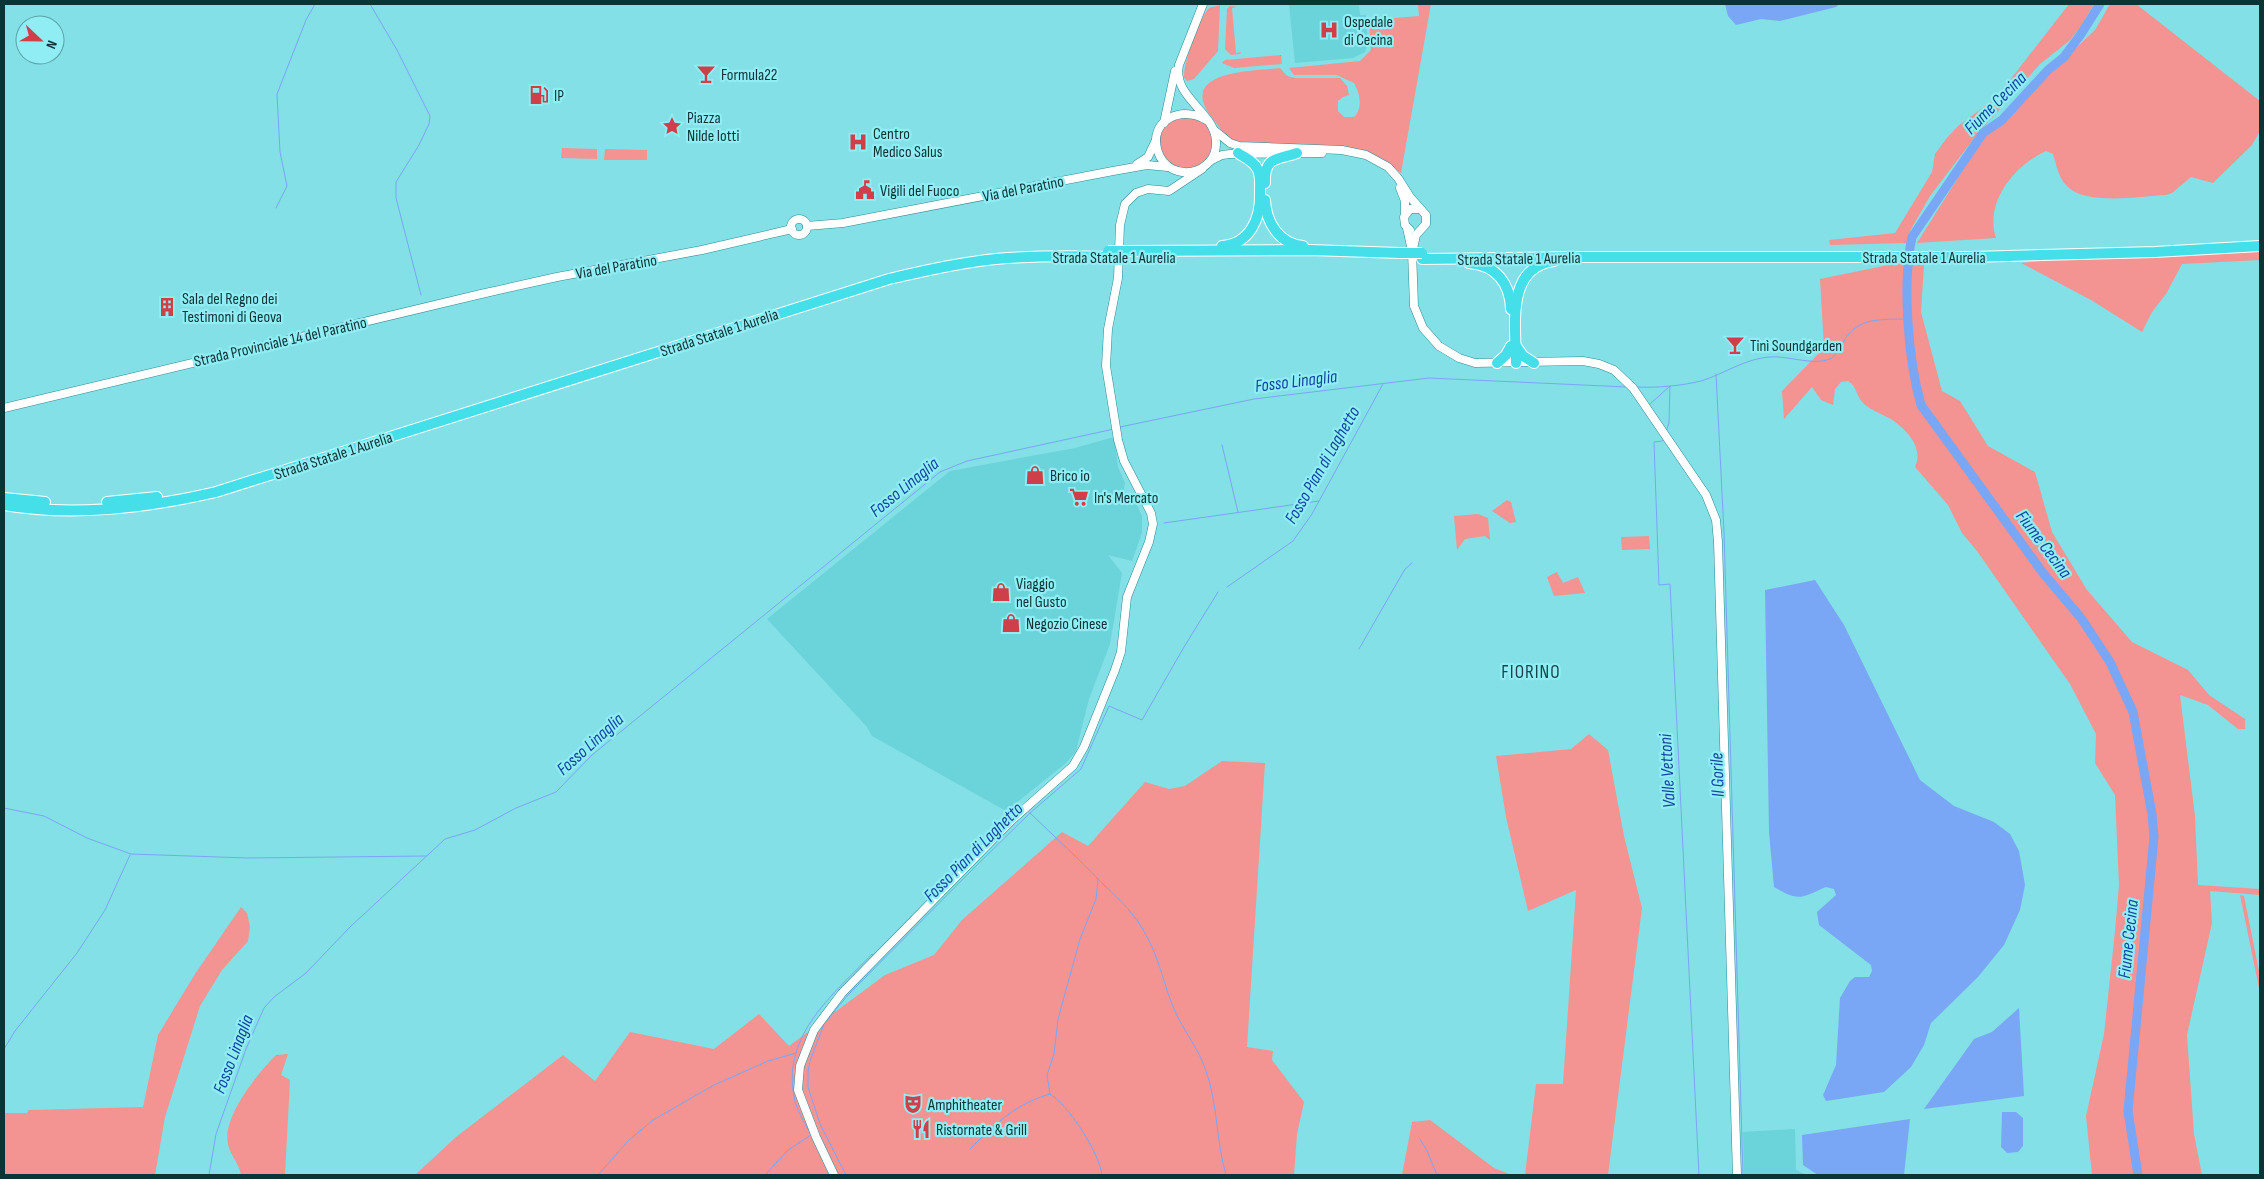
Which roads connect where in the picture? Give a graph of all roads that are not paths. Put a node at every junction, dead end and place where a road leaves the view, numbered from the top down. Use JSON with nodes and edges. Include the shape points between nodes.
{"nodes":[{"id":1,"x":1203,"y":4,"type":"edge"},
{"id":2,"x":1182,"y":58,"type":"junction"},
{"id":3,"x":1208,"y":121,"type":"junction"},
{"id":4,"x":1164,"y":123,"type":"junction"},
{"id":5,"x":1214,"y":129,"type":"junction"},
{"id":6,"x":1156,"y":140,"type":"junction"},
{"id":7,"x":1238,"y":153,"type":"junction"},
{"id":8,"x":1297,"y":153,"type":"junction"},
{"id":9,"x":1210,"y":161,"type":"junction"},
{"id":10,"x":1168,"y":167,"type":"junction"},
{"id":11,"x":1202,"y":169,"type":"junction"},
{"id":12,"x":1121,"y":170,"type":"junction"},
{"id":13,"x":1176,"y":172,"type":"junction"},
{"id":14,"x":1174,"y":189,"type":"junction"},
{"id":15,"x":1419,"y":209,"type":"junction"},
{"id":16,"x":1405,"y":213,"type":"junction"},
{"id":17,"x":1407,"y":228,"type":"junction"},
{"id":18,"x":1420,"y":230,"type":"junction"},
{"id":19,"x":2260,"y":240,"type":"edge"},
{"id":20,"x":2260,"y":246,"type":"edge"},
{"id":21,"x":1197,"y":250,"type":"junction"},
{"id":22,"x":1310,"y":250,"type":"junction"},
{"id":23,"x":1108,"y":254,"type":"junction"},
{"id":24,"x":1126,"y":254,"type":"junction"},
{"id":25,"x":1419,"y":254,"type":"junction"},
{"id":26,"x":1972,"y":254,"type":"junction"},
{"id":27,"x":1874,"y":255,"type":"junction"},
{"id":28,"x":1400,"y":256,"type":"junction"},
{"id":29,"x":1576,"y":257,"type":"junction"},
{"id":30,"x":1459,"y":259,"type":"junction"},
{"id":31,"x":558,"y":277,"type":"joint"},
{"id":32,"x":1514,"y":346,"type":"junction"},
{"id":33,"x":1497,"y":363,"type":"junction"},
{"id":34,"x":1514,"y":363,"type":"junction"},
{"id":35,"x":1534,"y":363,"type":"junction"},
{"id":36,"x":4,"y":408,"type":"edge"},
{"id":37,"x":4,"y":498,"type":"edge"},
{"id":38,"x":4,"y":505,"type":"edge"},
{"id":39,"x":834,"y":1175,"type":"edge"},
{"id":40,"x":1736,"y":1175,"type":"edge"}],
"edges":[{"from":1,"to":2,"type":"main road"},
{"from":2,"to":3,"type":"main road","via":[[1177,75],[1180,84]]},
{"from":2,"to":4,"type":"main road","via":[[1173,77]]},
{"from":3,"to":4,"type":"main road","via":[[1189,113],[1179,114]]},
{"from":3,"to":5,"type":"main road"},
{"from":4,"to":6,"type":"main road"},
{"from":5,"to":9,"type":"main road","via":[[1216,151]]},
{"from":5,"to":15,"type":"main road","via":[[1222,138],[1239,146],[1342,150],[1366,155],[1393,172]]},
{"from":6,"to":10,"type":"main road","via":[[1157,150]]},
{"from":6,"to":12,"type":"main road","via":[[1144,161]]},
{"from":7,"to":8,"type":"main road"},
{"from":7,"to":9,"type":"main road"},
{"from":7,"to":21,"type":"highway","via":[[1250,160],[1259,172],[1261,203],[1257,219],[1249,232],[1235,243],[1203,246]]},
{"from":8,"to":16,"type":"main road","via":[[1350,154],[1372,161],[1388,172],[1400,187]]},
{"from":8,"to":22,"type":"highway","via":[[1278,157],[1268,164],[1266,207],[1271,224],[1279,235]]},
{"from":9,"to":11,"type":"main road"},
{"from":10,"to":12,"type":"main road","via":[[1147,165]]},
{"from":10,"to":13,"type":"main road"},
{"from":11,"to":13,"type":"main road"},
{"from":11,"to":14,"type":"main road"},
{"from":12,"to":31,"type":"main road","name":"Via del Paratino","via":[[843,223],[806,226],[800,234],[795,234],[792,229]]},
{"from":13,"to":14,"type":"main road","via":[[1178,178]]},
{"from":14,"to":39,"type":"main road","via":[[1139,191],[1128,200],[1123,210],[1117,287],[1106,349],[1107,376],[1125,466],[1153,524],[1129,589],[1115,670],[1073,766],[1012,820],[842,993],[814,1030],[800,1066],[798,1090]]},
{"from":15,"to":16,"type":"main road","via":[[1413,208]]},
{"from":15,"to":18,"type":"main road","via":[[1426,219]]},
{"from":16,"to":17,"type":"main road","via":[[1403,220]]},
{"from":17,"to":18,"type":"main road"},
{"from":17,"to":25,"type":"main road"},
{"from":18,"to":25,"type":"main road"},
{"from":19,"to":26,"type":"highway","name":"Strada Statale 1 Aurelia"},
{"from":20,"to":26,"type":"highway","name":"Strada Statale 1 Aurelia","via":[[2154,252]]},
{"from":21,"to":22,"type":"highway","name":"Strada Statale 1 Aurelia"},
{"from":21,"to":24,"type":"highway","name":"Strada Statale 1 Aurelia"},
{"from":22,"to":28,"type":"highway","name":"Strada Statale 1 Aurelia"},
{"from":23,"to":24,"type":"highway","name":"Strada Statale 1 Aurelia","bridge":true},
{"from":23,"to":37,"type":"highway","name":"Strada Statale 1 Aurelia","via":[[1053,250],[1006,253],[888,273],[183,494],[80,504]]},
{"from":23,"to":38,"type":"highway","name":"Strada Statale 1 Aurelia","via":[[1006,258],[889,279],[192,498],[132,508],[81,510]]},
{"from":24,"to":28,"type":"highway","name":"Strada Statale 1 Aurelia"},
{"from":25,"to":27,"type":"highway","name":"Strada Statale 1 Aurelia","via":[[1577,250]]},
{"from":25,"to":28,"type":"highway","name":"Strada Statale 1 Aurelia"},
{"from":25,"to":30,"type":"highway","name":"Strada Statale 1 Aurelia"},
{"from":25,"to":33,"type":"main road","via":[[1414,306],[1418,320],[1428,334],[1439,346],[1459,358],[1475,363]]},
{"from":26,"to":27,"type":"highway","name":"Strada Statale 1 Aurelia"},
{"from":27,"to":29,"type":"highway","name":"Strada Statale 1 Aurelia"},
{"from":29,"to":30,"type":"highway","name":"Strada Statale 1 Aurelia"},
{"from":29,"to":32,"type":"highway","via":[[1572,261],[1542,264],[1522,283],[1516,301]]},
{"from":30,"to":32,"type":"highway","via":[[1491,269],[1504,282],[1511,303]]},
{"from":31,"to":36,"type":"main road","name":"Strada Provinciale 14 del Paratino"},
{"from":32,"to":33,"type":"highway"},
{"from":32,"to":34,"type":"highway"},
{"from":32,"to":35,"type":"highway"},
{"from":33,"to":34,"type":"main road"},
{"from":34,"to":35,"type":"main road"},
{"from":35,"to":40,"type":"main road","via":[[1591,362],[1614,370],[1628,381],[1706,495],[1714,512]]}]}
